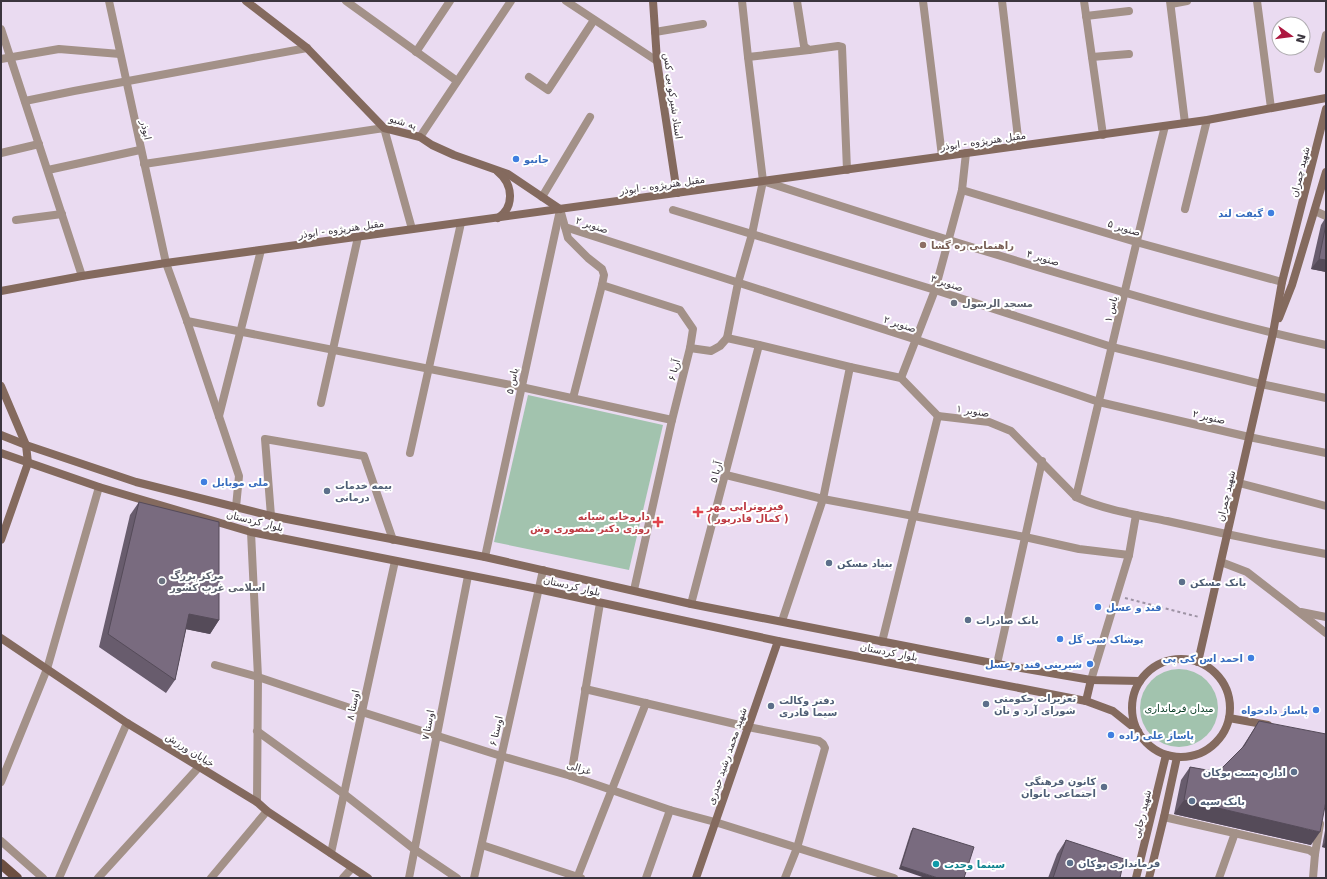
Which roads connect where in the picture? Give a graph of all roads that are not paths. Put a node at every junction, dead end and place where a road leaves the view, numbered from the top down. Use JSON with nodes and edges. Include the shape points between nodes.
{"nodes":[{"id":1,"x":109,"y":1,"type":"edge"},
{"id":2,"x":246,"y":1,"type":"edge"},
{"id":3,"x":450,"y":1,"type":"edge"},
{"id":4,"x":511,"y":1,"type":"edge"},
{"id":5,"x":566,"y":1,"type":"edge"},
{"id":6,"x":653,"y":1,"type":"edge"},
{"id":7,"x":742,"y":1,"type":"edge"},
{"id":8,"x":797,"y":1,"type":"edge"},
{"id":9,"x":923,"y":1,"type":"edge"},
{"id":10,"x":1002,"y":1,"type":"edge"},
{"id":11,"x":1084,"y":1,"type":"edge"},
{"id":12,"x":1187,"y":1,"type":"edge"},
{"id":13,"x":1257,"y":1,"type":"edge"},
{"id":14,"x":349,"y":2,"type":"edge"},
{"id":15,"x":1170,"y":3,"type":"edge"},
{"id":16,"x":1129,"y":11,"type":"dead end"},
{"id":17,"x":1086,"y":16,"type":"junction"},
{"id":18,"x":594,"y":20,"type":"junction"},
{"id":19,"x":703,"y":24,"type":"dead end"},
{"id":20,"x":1,"y":29,"type":"edge"},
{"id":21,"x":655,"y":32,"type":"junction"},
{"id":22,"x":1326,"y":35,"type":"edge"},
{"id":23,"x":307,"y":48,"type":"junction"},
{"id":24,"x":809,"y":50,"type":"junction"},
{"id":25,"x":416,"y":52,"type":"junction"},
{"id":26,"x":120,"y":54,"type":"junction"},
{"id":27,"x":1129,"y":54,"type":"dead end"},
{"id":28,"x":748,"y":57,"type":"junction"},
{"id":29,"x":1092,"y":57,"type":"junction"},
{"id":30,"x":11,"y":58,"type":"junction"},
{"id":31,"x":1,"y":59,"type":"edge"},
{"id":32,"x":656,"y":61,"type":"junction"},
{"id":33,"x":1318,"y":69,"type":"dead end"},
{"id":34,"x":529,"y":77,"type":"dead end"},
{"id":35,"x":126,"y":81,"type":"junction"},
{"id":36,"x":457,"y":82,"type":"junction"},
{"id":37,"x":1326,"y":98,"type":"edge"},
{"id":38,"x":25,"y":101,"type":"junction"},
{"id":39,"x":1270,"y":108,"type":"junction"},
{"id":40,"x":1326,"y":109,"type":"edge"},
{"id":41,"x":590,"y":117,"type":"dead end"},
{"id":42,"x":1207,"y":120,"type":"junction"},
{"id":43,"x":1185,"y":124,"type":"junction"},
{"id":44,"x":1165,"y":126,"type":"junction"},
{"id":45,"x":384,"y":128,"type":"junction"},
{"id":46,"x":1102,"y":135,"type":"junction"},
{"id":47,"x":420,"y":137,"type":"junction"},
{"id":48,"x":39,"y":144,"type":"junction"},
{"id":49,"x":1019,"y":146,"type":"junction"},
{"id":50,"x":140,"y":150,"type":"junction"},
{"id":51,"x":1,"y":153,"type":"edge"},
{"id":52,"x":966,"y":153,"type":"junction"},
{"id":53,"x":942,"y":156,"type":"junction"},
{"id":54,"x":144,"y":164,"type":"junction"},
{"id":55,"x":490,"y":168,"type":"junction"},
{"id":56,"x":48,"y":170,"type":"junction"},
{"id":57,"x":847,"y":170,"type":"junction"},
{"id":58,"x":1326,"y":172,"type":"edge"},
{"id":59,"x":763,"y":181,"type":"junction"},
{"id":60,"x":962,"y":190,"type":"junction"},
{"id":61,"x":677,"y":193,"type":"junction"},
{"id":62,"x":542,"y":197,"type":"junction"},
{"id":63,"x":1185,"y":208,"type":"dead end"},
{"id":64,"x":560,"y":209,"type":"junction"},
{"id":65,"x":673,"y":210,"type":"dead end"},
{"id":66,"x":1314,"y":210,"type":"junction"},
{"id":67,"x":62,"y":214,"type":"junction"},
{"id":68,"x":1326,"y":216,"type":"edge"},
{"id":69,"x":498,"y":218,"type":"junction"},
{"id":70,"x":16,"y":220,"type":"dead end"},
{"id":71,"x":462,"y":222,"type":"junction"},
{"id":72,"x":565,"y":227,"type":"junction"},
{"id":73,"x":412,"y":229,"type":"junction"},
{"id":74,"x":752,"y":234,"type":"junction"},
{"id":75,"x":358,"y":237,"type":"junction"},
{"id":76,"x":948,"y":241,"type":"junction"},
{"id":77,"x":1136,"y":242,"type":"junction"},
{"id":78,"x":261,"y":250,"type":"junction"},
{"id":79,"x":166,"y":263,"type":"junction"},
{"id":80,"x":82,"y":276,"type":"junction"},
{"id":81,"x":1282,"y":282,"type":"junction"},
{"id":82,"x":738,"y":283,"type":"junction"},
{"id":83,"x":602,"y":284,"type":"junction"},
{"id":84,"x":936,"y":290,"type":"junction"},
{"id":85,"x":1,"y":291,"type":"edge"},
{"id":86,"x":1125,"y":293,"type":"junction"},
{"id":87,"x":187,"y":321,"type":"junction"},
{"id":88,"x":239,"y":332,"type":"junction"},
{"id":89,"x":1273,"y":333,"type":"junction"},
{"id":90,"x":727,"y":338,"type":"junction"},
{"id":91,"x":917,"y":340,"type":"junction"},
{"id":92,"x":1326,"y":344,"type":"edge"},
{"id":93,"x":759,"y":345,"type":"junction"},
{"id":94,"x":1112,"y":347,"type":"junction"},
{"id":95,"x":690,"y":348,"type":"junction"},
{"id":96,"x":333,"y":349,"type":"junction"},
{"id":97,"x":850,"y":367,"type":"junction"},
{"id":98,"x":428,"y":368,"type":"junction"},
{"id":99,"x":901,"y":378,"type":"junction"},
{"id":100,"x":1261,"y":384,"type":"junction"},
{"id":101,"x":521,"y":387,"type":"junction"},
{"id":102,"x":1,"y":390,"type":"edge"},
{"id":103,"x":573,"y":398,"type":"junction"},
{"id":104,"x":1326,"y":398,"type":"edge"},
{"id":105,"x":1099,"y":402,"type":"junction"},
{"id":106,"x":321,"y":403,"type":"dead end"},
{"id":107,"x":219,"y":416,"type":"junction"},
{"id":108,"x":938,"y":416,"type":"junction"},
{"id":109,"x":672,"y":420,"type":"junction"},
{"id":110,"x":1,"y":435,"type":"edge"},
{"id":111,"x":1249,"y":437,"type":"junction"},
{"id":112,"x":26,"y":445,"type":"junction"},
{"id":113,"x":1,"y":453,"type":"edge"},
{"id":114,"x":410,"y":453,"type":"dead end"},
{"id":115,"x":1326,"y":453,"type":"edge"},
{"id":116,"x":1042,"y":461,"type":"junction"},
{"id":117,"x":28,"y":463,"type":"junction"},
{"id":118,"x":726,"y":475,"type":"junction"},
{"id":119,"x":1239,"y":483,"type":"junction"},
{"id":120,"x":99,"y":487,"type":"junction"},
{"id":121,"x":1076,"y":497,"type":"junction"},
{"id":122,"x":823,"y":499,"type":"junction"},
{"id":123,"x":1326,"y":506,"type":"edge"},
{"id":124,"x":236,"y":507,"type":"junction"},
{"id":125,"x":1136,"y":514,"type":"junction"},
{"id":126,"x":271,"y":516,"type":"junction"},
{"id":127,"x":914,"y":516,"type":"junction"},
{"id":128,"x":250,"y":532,"type":"junction"},
{"id":129,"x":1227,"y":534,"type":"junction"},
{"id":130,"x":1025,"y":537,"type":"junction"},
{"id":131,"x":1,"y":540,"type":"edge"},
{"id":132,"x":393,"y":540,"type":"junction"},
{"id":133,"x":1326,"y":554,"type":"edge"},
{"id":134,"x":1129,"y":555,"type":"junction"},
{"id":135,"x":485,"y":558,"type":"junction"},
{"id":136,"x":395,"y":561,"type":"junction"},
{"id":137,"x":1221,"y":562,"type":"junction"},
{"id":138,"x":543,"y":570,"type":"junction"},
{"id":139,"x":468,"y":576,"type":"junction"},
{"id":140,"x":538,"y":589,"type":"junction"},
{"id":141,"x":634,"y":590,"type":"junction"},
{"id":142,"x":600,"y":603,"type":"junction"},
{"id":143,"x":691,"y":604,"type":"junction"},
{"id":144,"x":1300,"y":612,"type":"junction"},
{"id":145,"x":1326,"y":616,"type":"edge"},
{"id":146,"x":782,"y":621,"type":"junction"},
{"id":147,"x":1326,"y":633,"type":"edge"},
{"id":148,"x":1,"y":638,"type":"edge"},
{"id":149,"x":778,"y":640,"type":"junction"},
{"id":150,"x":882,"y":642,"type":"junction"},
{"id":151,"x":1198,"y":662,"type":"junction"},
{"id":152,"x":215,"y":664,"type":"dead end"},
{"id":153,"x":997,"y":664,"type":"junction"},
{"id":154,"x":47,"y":669,"type":"junction"},
{"id":155,"x":258,"y":677,"type":"junction"},
{"id":156,"x":1091,"y":680,"type":"junction"},
{"id":157,"x":1140,"y":681,"type":"junction"},
{"id":158,"x":585,"y":689,"type":"junction"},
{"id":159,"x":1086,"y":701,"type":"junction"},
{"id":160,"x":646,"y":703,"type":"junction"},
{"id":161,"x":362,"y":712,"type":"junction"},
{"id":162,"x":1230,"y":718,"type":"junction"},
{"id":163,"x":127,"y":723,"type":"junction"},
{"id":164,"x":748,"y":727,"type":"junction"},
{"id":165,"x":1279,"y":727,"type":"edge"},
{"id":166,"x":257,"y":731,"type":"junction"},
{"id":167,"x":1138,"y":731,"type":"junction"},
{"id":168,"x":437,"y":735,"type":"junction"},
{"id":169,"x":1166,"y":755,"type":"junction"},
{"id":170,"x":501,"y":756,"type":"junction"},
{"id":171,"x":1177,"y":757,"type":"junction"},
{"id":172,"x":199,"y":767,"type":"junction"},
{"id":173,"x":571,"y":776,"type":"junction"},
{"id":174,"x":1,"y":782,"type":"edge"},
{"id":175,"x":612,"y":789,"type":"junction"},
{"id":176,"x":344,"y":794,"type":"junction"},
{"id":177,"x":257,"y":802,"type":"junction"},
{"id":178,"x":670,"y":810,"type":"junction"},
{"id":179,"x":267,"y":811,"type":"junction"},
{"id":180,"x":1322,"y":816,"type":"edge"},
{"id":181,"x":1164,"y":817,"type":"junction"},
{"id":182,"x":715,"y":822,"type":"junction"},
{"id":183,"x":1235,"y":833,"type":"junction"},
{"id":184,"x":1,"y":841,"type":"edge"},
{"id":185,"x":482,"y":845,"type":"junction"},
{"id":186,"x":797,"y":848,"type":"junction"},
{"id":187,"x":414,"y":849,"type":"junction"},
{"id":188,"x":331,"y":853,"type":"junction"},
{"id":189,"x":1315,"y":854,"type":"junction"},
{"id":190,"x":1,"y":864,"type":"edge"},
{"id":191,"x":352,"y":868,"type":"junction"},
{"id":192,"x":17,"y":878,"type":"edge"},
{"id":193,"x":43,"y":878,"type":"edge"},
{"id":194,"x":59,"y":878,"type":"edge"},
{"id":195,"x":98,"y":878,"type":"edge"},
{"id":196,"x":211,"y":878,"type":"edge"},
{"id":197,"x":343,"y":878,"type":"edge"},
{"id":198,"x":368,"y":878,"type":"edge"},
{"id":199,"x":409,"y":878,"type":"edge"},
{"id":200,"x":457,"y":878,"type":"edge"},
{"id":201,"x":474,"y":878,"type":"edge"},
{"id":202,"x":578,"y":878,"type":"edge"},
{"id":203,"x":646,"y":878,"type":"edge"},
{"id":204,"x":696,"y":878,"type":"edge"},
{"id":205,"x":785,"y":878,"type":"edge"},
{"id":206,"x":894,"y":878,"type":"edge"},
{"id":207,"x":1136,"y":878,"type":"edge"},
{"id":208,"x":1149,"y":878,"type":"edge"},
{"id":209,"x":1219,"y":878,"type":"edge"},
{"id":210,"x":1313,"y":878,"type":"edge"}],
"edges":[{"from":1,"to":26,"type":"street","name":"ابوذر"},
{"from":2,"to":23,"type":"main road","name":"په شیو"},
{"from":3,"to":25,"type":"street"},
{"from":4,"to":36,"type":"street"},
{"from":5,"to":18,"type":"street"},
{"from":6,"to":21,"type":"main road","name":"استاد شیرکو بی کس"},
{"from":7,"to":28,"type":"street"},
{"from":8,"to":24,"type":"street","via":[[804,46]]},
{"from":9,"to":53,"type":"street"},
{"from":10,"to":49,"type":"street"},
{"from":11,"to":17,"type":"street"},
{"from":12,"to":15,"type":"street"},
{"from":13,"to":39,"type":"street"},
{"from":14,"to":25,"type":"street"},
{"from":15,"to":43,"type":"street"},
{"from":16,"to":17,"type":"street"},
{"from":17,"to":29,"type":"street"},
{"from":18,"to":32,"type":"street"},
{"from":18,"to":34,"type":"street","via":[[548,90]]},
{"from":19,"to":21,"type":"street"},
{"from":20,"to":30,"type":"street"},
{"from":21,"to":32,"type":"main road","name":"استاد شیرکو بی کس"},
{"from":22,"to":33,"type":"street"},
{"from":23,"to":35,"type":"street"},
{"from":23,"to":45,"type":"main road","name":"په شیو"},
{"from":24,"to":28,"type":"street"},
{"from":24,"to":57,"type":"street","via":[[842,47]]},
{"from":25,"to":36,"type":"street"},
{"from":26,"to":30,"type":"street","via":[[59,49]]},
{"from":26,"to":35,"type":"street","name":"ابوذر"},
{"from":27,"to":29,"type":"street"},
{"from":28,"to":59,"type":"street"},
{"from":29,"to":46,"type":"street"},
{"from":30,"to":31,"type":"street"},
{"from":30,"to":38,"type":"street"},
{"from":32,"to":61,"type":"main road","name":"استاد شیرکو بی کس"},
{"from":35,"to":38,"type":"street"},
{"from":35,"to":50,"type":"street","name":"ابوذر"},
{"from":36,"to":47,"type":"street"},
{"from":37,"to":39,"type":"main road","name":"مقبل هنرپژوه - ابوذر"},
{"from":38,"to":48,"type":"street"},
{"from":39,"to":42,"type":"main road","name":"مقبل هنرپژوه - ابوذر"},
{"from":40,"to":81,"type":"main road","name":"شهید چمران"},
{"from":41,"to":62,"type":"street"},
{"from":42,"to":43,"type":"main road","name":"مقبل هنرپژوه - ابوذر"},
{"from":42,"to":63,"type":"street"},
{"from":43,"to":44,"type":"main road","name":"مقبل هنرپژوه - ابوذر"},
{"from":44,"to":46,"type":"main road","name":"مقبل هنرپژوه - ابوذر"},
{"from":44,"to":77,"type":"street","name":"یاس ۱"},
{"from":45,"to":47,"type":"main road","name":"په شیو"},
{"from":45,"to":54,"type":"street"},
{"from":45,"to":73,"type":"street"},
{"from":46,"to":49,"type":"main road","name":"مقبل هنرپژوه - ابوذر"},
{"from":47,"to":55,"type":"main road","name":"په شیو","via":[[454,155]]},
{"from":48,"to":51,"type":"street"},
{"from":48,"to":56,"type":"street"},
{"from":49,"to":52,"type":"main road","name":"مقبل هنرپژوه - ابوذر"},
{"from":50,"to":54,"type":"street","name":"ابوذر"},
{"from":50,"to":56,"type":"street"},
{"from":52,"to":53,"type":"main road","name":"مقبل هنرپژوه - ابوذر"},
{"from":52,"to":60,"type":"street"},
{"from":53,"to":57,"type":"main road","name":"مقبل هنرپژوه - ابوذر"},
{"from":54,"to":79,"type":"street","name":"ابوذر"},
{"from":55,"to":62,"type":"main road","name":"په شیو","via":[[508,174]]},
{"from":55,"to":69,"type":"main road","via":[[506,181],[510,194],[510,202]]},
{"from":56,"to":67,"type":"street"},
{"from":57,"to":59,"type":"main road","name":"مقبل هنرپژوه - ابوذر"},
{"from":58,"to":66,"type":"main road","name":"شهید چمران"},
{"from":59,"to":61,"type":"main road","name":"مقبل هنرپژوه - ابوذر"},
{"from":59,"to":74,"type":"street"},
{"from":59,"to":76,"type":"street","name":"صنوبر ۴"},
{"from":60,"to":76,"type":"street"},
{"from":60,"to":77,"type":"street","name":"صنوبر ۵"},
{"from":61,"to":64,"type":"main road","name":"مقبل هنرپژوه - ابوذر"},
{"from":62,"to":64,"type":"main road","name":"په شیو"},
{"from":64,"to":69,"type":"main road","name":"مقبل هنرپژوه - ابوذر"},
{"from":64,"to":72,"type":"street","name":"صنوبر ۲"},
{"from":64,"to":101,"type":"street","name":"یاس ۵"},
{"from":65,"to":74,"type":"street","name":"صنوبر ۳"},
{"from":66,"to":68,"type":"street"},
{"from":66,"to":89,"type":"main road","name":"شهید چمران","via":[[1292,285]]},
{"from":67,"to":70,"type":"street"},
{"from":67,"to":80,"type":"street"},
{"from":69,"to":71,"type":"main road","name":"مقبل هنرپژوه - ابوذر"},
{"from":71,"to":73,"type":"main road","name":"مقبل هنرپژوه - ابوذر"},
{"from":71,"to":98,"type":"street"},
{"from":72,"to":82,"type":"street","name":"صنوبر ۲"},
{"from":72,"to":83,"type":"street","via":[[568,238],[575,246],[602,269]]},
{"from":73,"to":75,"type":"main road","name":"مقبل هنرپژوه - ابوذر"},
{"from":74,"to":82,"type":"street"},
{"from":74,"to":84,"type":"street","name":"صنوبر ۳"},
{"from":75,"to":78,"type":"main road","name":"مقبل هنرپژوه - ابوذر"},
{"from":75,"to":96,"type":"street"},
{"from":76,"to":84,"type":"street"},
{"from":76,"to":86,"type":"street","name":"صنوبر ۴"},
{"from":77,"to":81,"type":"street","name":"صنوبر ۵"},
{"from":77,"to":86,"type":"street","name":"یاس ۱"},
{"from":78,"to":79,"type":"main road","name":"مقبل هنرپژوه - ابوذر"},
{"from":78,"to":88,"type":"street"},
{"from":79,"to":80,"type":"main road","name":"مقبل هنرپژوه - ابوذر"},
{"from":79,"to":87,"type":"street","name":"ابوذر"},
{"from":80,"to":85,"type":"main road","name":"مقبل هنرپژوه - ابوذر"},
{"from":81,"to":89,"type":"main road","name":"شهید چمران"},
{"from":82,"to":90,"type":"street"},
{"from":82,"to":91,"type":"street","name":"صنوبر ۲"},
{"from":83,"to":95,"type":"street","name":"آریا ۶","via":[[680,310],[693,330]]},
{"from":83,"to":103,"type":"street"},
{"from":84,"to":91,"type":"street"},
{"from":84,"to":94,"type":"street","name":"صنوبر ۳"},
{"from":86,"to":89,"type":"street","name":"صنوبر ۴"},
{"from":86,"to":94,"type":"street","name":"یاس ۱"},
{"from":87,"to":88,"type":"street"},
{"from":87,"to":107,"type":"street","name":"ابوذر"},
{"from":88,"to":96,"type":"street"},
{"from":88,"to":107,"type":"street"},
{"from":89,"to":92,"type":"street","name":"صنوبر ۴"},
{"from":89,"to":100,"type":"main road","name":"شهید چمران"},
{"from":90,"to":93,"type":"street"},
{"from":90,"to":95,"type":"street","via":[[711,351]]},
{"from":91,"to":99,"type":"street"},
{"from":91,"to":105,"type":"street","name":"صنوبر ۲"},
{"from":93,"to":97,"type":"street"},
{"from":93,"to":118,"type":"street","name":"آریا ۵"},
{"from":94,"to":100,"type":"street","name":"صنوبر ۳"},
{"from":94,"to":105,"type":"street","name":"یاس ۱"},
{"from":95,"to":109,"type":"street","name":"آریا ۶"},
{"from":96,"to":98,"type":"street"},
{"from":96,"to":106,"type":"street"},
{"from":97,"to":99,"type":"street"},
{"from":97,"to":122,"type":"street"},
{"from":98,"to":101,"type":"street"},
{"from":98,"to":114,"type":"street"},
{"from":99,"to":108,"type":"street"},
{"from":100,"to":104,"type":"street","name":"صنوبر ۳"},
{"from":100,"to":111,"type":"main road","name":"شهید چمران"},
{"from":101,"to":103,"type":"street"},
{"from":101,"to":135,"type":"street","name":"یاس ۵"},
{"from":102,"to":112,"type":"main road"},
{"from":103,"to":109,"type":"street"},
{"from":105,"to":111,"type":"street","name":"صنوبر ۲"},
{"from":105,"to":121,"type":"street","name":"یاس ۱"},
{"from":107,"to":124,"type":"street","name":"ابوذر","via":[[239,476]]},
{"from":108,"to":116,"type":"street","name":"صنوبر ۱","via":[[989,422],[1011,431]]},
{"from":108,"to":127,"type":"street"},
{"from":109,"to":141,"type":"street","name":"آریا ۶"},
{"from":110,"to":112,"type":"main road","name":"بلوار کردستان"},
{"from":111,"to":115,"type":"street","name":"صنوبر ۲"},
{"from":111,"to":119,"type":"main road","name":"شهید چمران"},
{"from":112,"to":117,"type":"main road"},
{"from":112,"to":124,"type":"main road","name":"بلوار کردستان","via":[[136,482]]},
{"from":113,"to":117,"type":"main road","name":"بلوار کردستان"},
{"from":116,"to":121,"type":"street","name":"صنوبر ۱"},
{"from":116,"to":130,"type":"street"},
{"from":117,"to":120,"type":"main road","name":"بلوار کردستان"},
{"from":117,"to":131,"type":"main road"},
{"from":118,"to":122,"type":"street"},
{"from":118,"to":143,"type":"street","name":"آریا ۵"},
{"from":119,"to":123,"type":"street"},
{"from":119,"to":129,"type":"main road","name":"شهید چمران"},
{"from":120,"to":128,"type":"main road","name":"بلوار کردستان"},
{"from":120,"to":154,"type":"street"},
{"from":121,"to":125,"type":"street","name":"صنوبر ۱"},
{"from":122,"to":127,"type":"street"},
{"from":122,"to":146,"type":"street"},
{"from":124,"to":126,"type":"main road","name":"بلوار کردستان"},
{"from":125,"to":129,"type":"street","name":"صنوبر ۱"},
{"from":125,"to":134,"type":"street"},
{"from":126,"to":132,"type":"main road","name":"بلوار کردستان"},
{"from":126,"to":132,"type":"street","via":[[265,440],[364,456]]},
{"from":127,"to":130,"type":"street"},
{"from":127,"to":150,"type":"street"},
{"from":128,"to":136,"type":"main road","name":"بلوار کردستان"},
{"from":128,"to":155,"type":"street"},
{"from":129,"to":133,"type":"street","name":"صنوبر ۱"},
{"from":129,"to":137,"type":"main road","name":"شهید چمران"},
{"from":130,"to":134,"type":"street","via":[[1079,549]]},
{"from":130,"to":153,"type":"street"},
{"from":132,"to":135,"type":"main road","name":"بلوار کردستان"},
{"from":134,"to":156,"type":"street"},
{"from":135,"to":138,"type":"main road","name":"بلوار کردستان"},
{"from":136,"to":139,"type":"main road","name":"بلوار کردستان"},
{"from":136,"to":161,"type":"street","name":"اوستا ۸"},
{"from":137,"to":144,"type":"street","via":[[1247,572]]},
{"from":137,"to":151,"type":"main road","name":"شهید چمران"},
{"from":138,"to":140,"type":"street","name":"اوستا ۶"},
{"from":138,"to":141,"type":"main road","name":"بلوار کردستان"},
{"from":139,"to":140,"type":"main road","name":"بلوار کردستان"},
{"from":139,"to":168,"type":"street","name":"اوستا ۷"},
{"from":140,"to":142,"type":"main road","name":"بلوار کردستان"},
{"from":140,"to":170,"type":"street","name":"اوستا ۶"},
{"from":141,"to":143,"type":"main road","name":"بلوار کردستان"},
{"from":142,"to":149,"type":"main road","name":"بلوار کردستان"},
{"from":142,"to":158,"type":"street"},
{"from":143,"to":146,"type":"main road","name":"بلوار کردستان"},
{"from":144,"to":145,"type":"street"},
{"from":144,"to":147,"type":"street"},
{"from":146,"to":150,"type":"main road","name":"بلوار کردستان"},
{"from":148,"to":154,"type":"main road","name":"خیابان ورزش"},
{"from":149,"to":159,"type":"main road","name":"بلوار کردستان"},
{"from":149,"to":164,"type":"main road","name":"شهید محمد رشید حیدری"},
{"from":150,"to":153,"type":"main road","name":"بلوار کردستان"},
{"from":151,"to":157,"type":"main road","via":[[1182,659],[1166,662],[1152,669]]},
{"from":151,"to":162,"type":"main road","via":[[1210,668],[1227,690]]},
{"from":152,"to":155,"type":"street","name":"غزالی"},
{"from":153,"to":156,"type":"main road","name":"بلوار کردستان"},
{"from":154,"to":163,"type":"main road","name":"خیابان ورزش"},
{"from":154,"to":174,"type":"street"},
{"from":155,"to":161,"type":"street","name":"غزالی"},
{"from":155,"to":166,"type":"street"},
{"from":156,"to":157,"type":"main road","name":"بلوار کردستان"},
{"from":156,"to":159,"type":"main road"},
{"from":157,"to":167,"type":"main road","via":[[1132,706]]},
{"from":158,"to":160,"type":"street"},
{"from":158,"to":173,"type":"street"},
{"from":159,"to":167,"type":"main road","name":"بلوار کردستان","via":[[1112,711]]},
{"from":160,"to":164,"type":"street"},
{"from":160,"to":175,"type":"street"},
{"from":161,"to":168,"type":"street","name":"غزالی"},
{"from":161,"to":176,"type":"street","name":"اوستا ۸"},
{"from":162,"to":165,"type":"main road"},
{"from":162,"to":171,"type":"main road","via":[[1226,729],[1211,748],[1189,757]]},
{"from":163,"to":172,"type":"main road","name":"خیابان ورزش"},
{"from":163,"to":194,"type":"street"},
{"from":164,"to":182,"type":"main road","name":"شهید محمد رشید حیدری"},
{"from":164,"to":186,"type":"street","via":[[819,741],[825,748]]},
{"from":166,"to":176,"type":"street"},
{"from":166,"to":177,"type":"street"},
{"from":167,"to":169,"type":"main road","via":[[1145,742]]},
{"from":168,"to":170,"type":"street","name":"غزالی"},
{"from":168,"to":187,"type":"street","name":"اوستا ۷"},
{"from":169,"to":171,"type":"main road"},
{"from":169,"to":207,"type":"main road","name":"شهید رجایی"},
{"from":170,"to":173,"type":"street","name":"غزالی"},
{"from":170,"to":185,"type":"street","name":"اوستا ۶"},
{"from":171,"to":181,"type":"main road"},
{"from":172,"to":177,"type":"main road","name":"خیابان ورزش"},
{"from":172,"to":195,"type":"street"},
{"from":173,"to":175,"type":"street","name":"غزالی"},
{"from":175,"to":178,"type":"street","name":"غزالی"},
{"from":175,"to":202,"type":"street"},
{"from":176,"to":187,"type":"street"},
{"from":176,"to":188,"type":"street","name":"اوستا ۸"},
{"from":177,"to":179,"type":"main road","name":"خیابان ورزش"},
{"from":178,"to":182,"type":"street","name":"غزالی"},
{"from":178,"to":203,"type":"street"},
{"from":179,"to":188,"type":"main road","name":"خیابان ورزش"},
{"from":179,"to":196,"type":"street"},
{"from":180,"to":189,"type":"street"},
{"from":181,"to":183,"type":"street"},
{"from":181,"to":208,"type":"main road"},
{"from":182,"to":186,"type":"street","name":"غزالی"},
{"from":182,"to":204,"type":"main road","name":"شهید محمد رشید حیدری"},
{"from":183,"to":189,"type":"street","via":[[1309,850]]},
{"from":183,"to":209,"type":"street"},
{"from":184,"to":193,"type":"street"},
{"from":185,"to":201,"type":"street","name":"اوستا ۶"},
{"from":185,"to":202,"type":"street"},
{"from":186,"to":205,"type":"street"},
{"from":186,"to":206,"type":"street","name":"غزالی"},
{"from":187,"to":199,"type":"street","name":"اوستا ۷"},
{"from":187,"to":200,"type":"street"},
{"from":188,"to":191,"type":"main road","name":"خیابان ورزش"},
{"from":189,"to":210,"type":"street"},
{"from":190,"to":192,"type":"main road"},
{"from":191,"to":197,"type":"street"},
{"from":191,"to":198,"type":"main road","name":"خیابان ورزش"}]}
